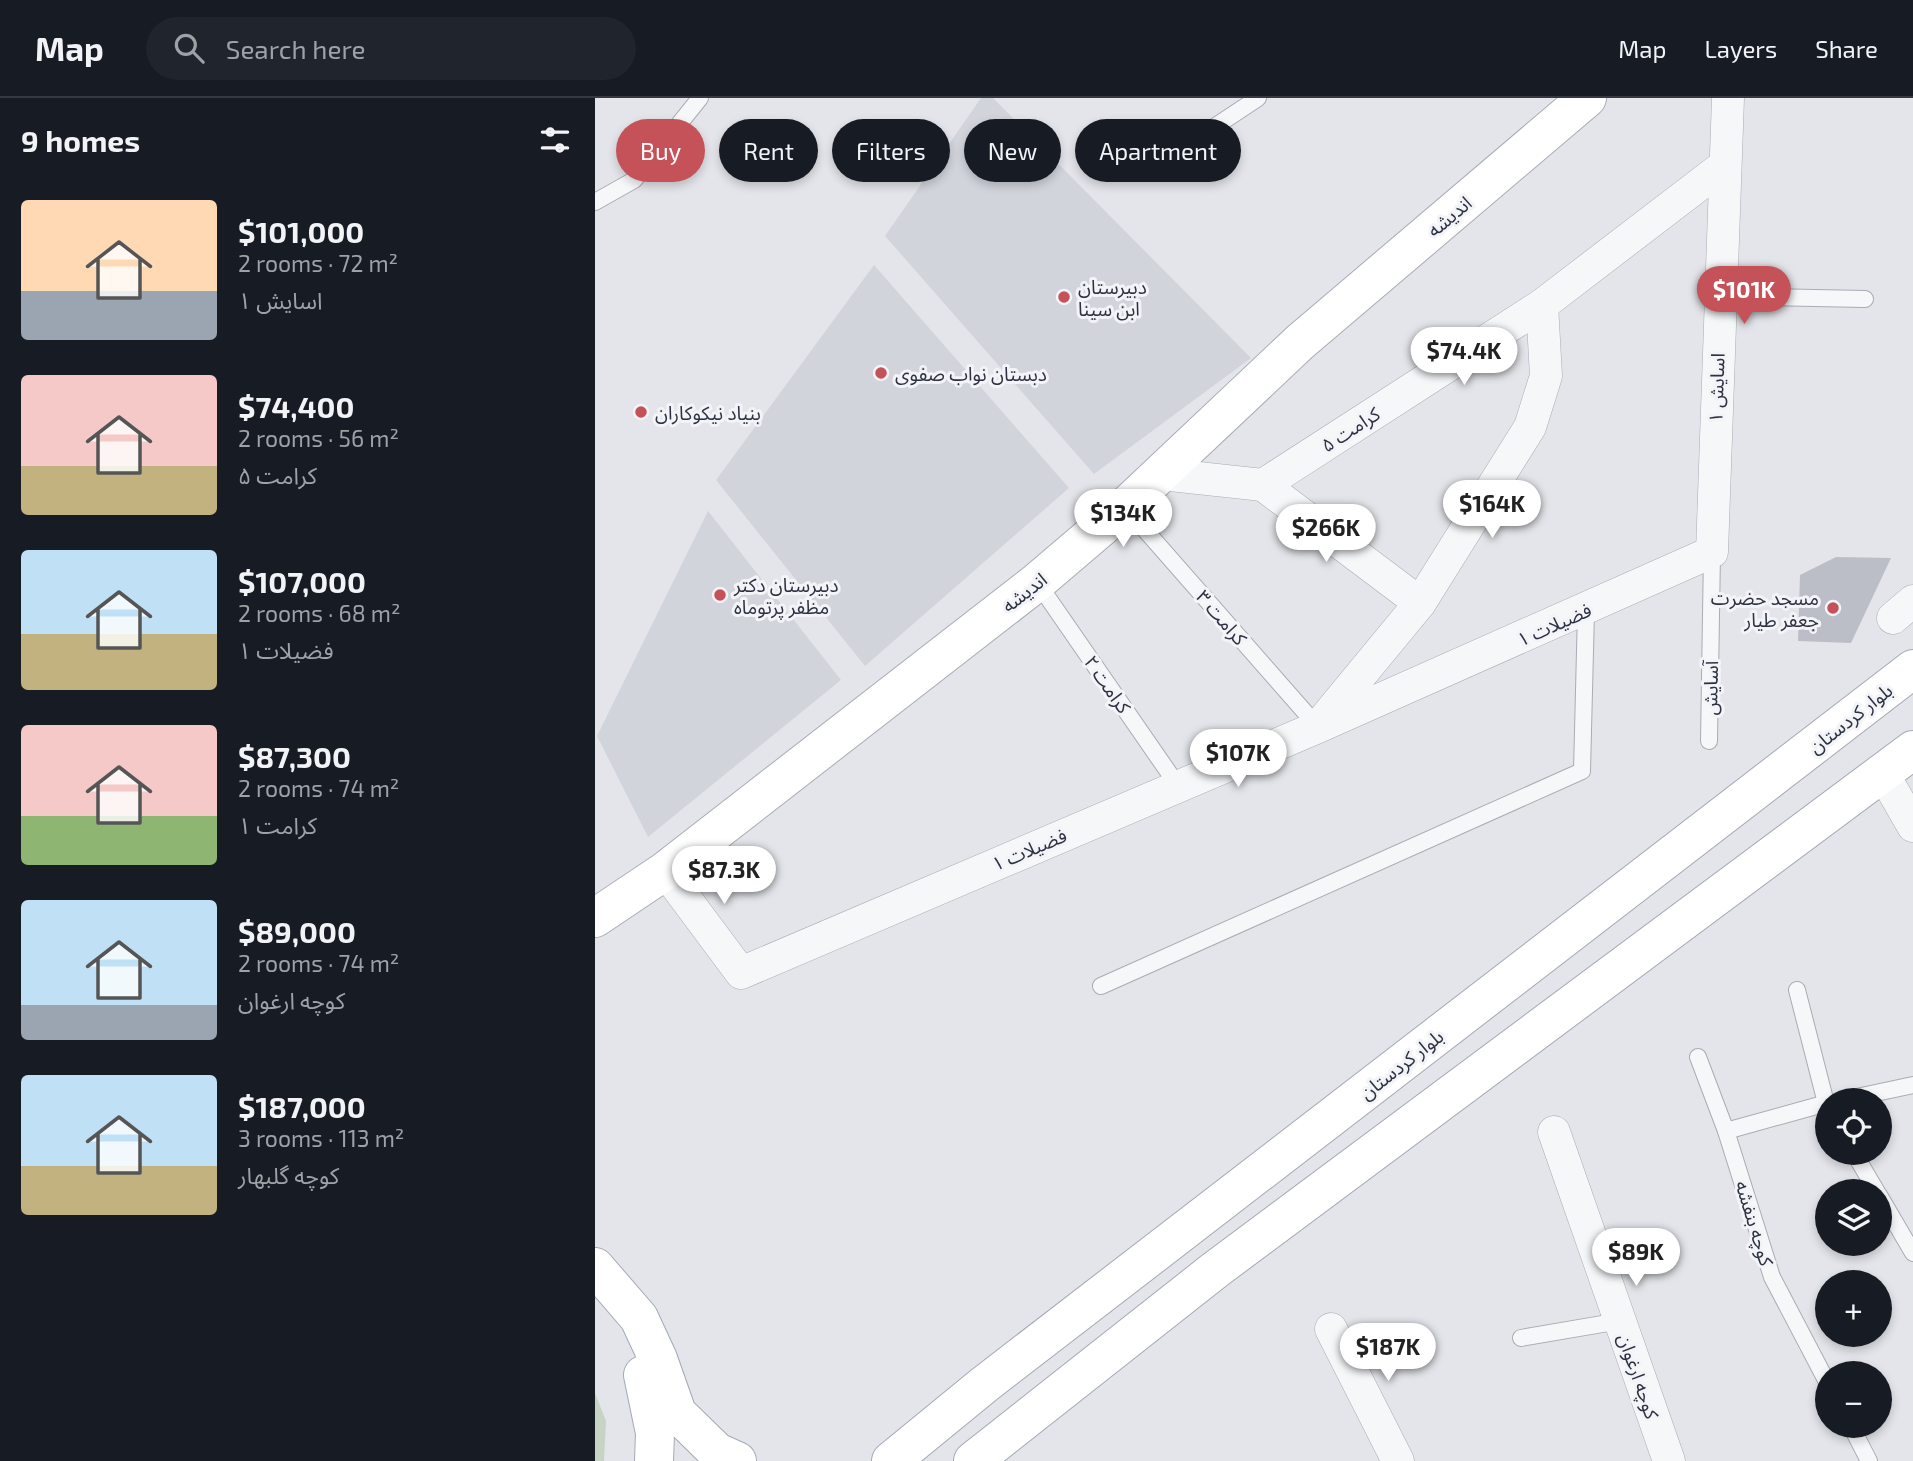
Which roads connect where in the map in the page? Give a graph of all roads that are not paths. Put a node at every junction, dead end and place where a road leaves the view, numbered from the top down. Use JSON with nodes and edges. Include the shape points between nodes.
{"nodes":[{"id":1,"x":700,"y":98,"type":"edge"},
{"id":2,"x":1258,"y":98,"type":"edge"},
{"id":3,"x":1587,"y":98,"type":"edge"},
{"id":4,"x":1728,"y":98,"type":"edge"},
{"id":5,"x":1226,"y":119,"type":"edge"},
{"id":6,"x":1725,"y":165,"type":"junction"},
{"id":7,"x":595,"y":202,"type":"edge"},
{"id":8,"x":1719,"y":296,"type":"junction"},
{"id":9,"x":1865,"y":299,"type":"dead end"},
{"id":10,"x":1542,"y":305,"type":"junction"},
{"id":11,"x":1161,"y":474,"type":"junction"},
{"id":12,"x":1263,"y":485,"type":"junction"},
{"id":13,"x":1125,"y":507,"type":"junction"},
{"id":14,"x":1712,"y":552,"type":"junction"},
{"id":15,"x":1037,"y":582,"type":"junction"},
{"id":16,"x":1420,"y":603,"type":"junction"},
{"id":17,"x":1586,"y":611,"type":"junction"},
{"id":18,"x":1913,"y":669,"type":"edge"},
{"id":19,"x":1318,"y":727,"type":"junction"},
{"id":20,"x":1709,"y":741,"type":"dead end"},
{"id":21,"x":1913,"y":750,"type":"edge"},
{"id":22,"x":1882,"y":772,"type":"junction"},
{"id":23,"x":1178,"y":786,"type":"junction"},
{"id":24,"x":1913,"y":826,"type":"edge"},
{"id":25,"x":665,"y":871,"type":"junction"},
{"id":26,"x":595,"y":918,"type":"edge"},
{"id":27,"x":1101,"y":986,"type":"dead end"},
{"id":28,"x":1797,"y":990,"type":"dead end"},
{"id":29,"x":1698,"y":1057,"type":"dead end"},
{"id":30,"x":1913,"y":1086,"type":"edge"},
{"id":31,"x":1825,"y":1088,"type":"edge"},
{"id":32,"x":1892,"y":1090,"type":"edge"},
{"id":33,"x":1815,"y":1108,"type":"edge"},
{"id":34,"x":1726,"y":1130,"type":"junction"},
{"id":35,"x":1554,"y":1132,"type":"dead end"},
{"id":36,"x":1892,"y":1218,"type":"edge"},
{"id":37,"x":1913,"y":1253,"type":"edge"},
{"id":38,"x":595,"y":1267,"type":"edge"},
{"id":39,"x":595,"y":1296,"type":"edge"},
{"id":40,"x":1620,"y":1321,"type":"junction"},
{"id":41,"x":1331,"y":1329,"type":"dead end"},
{"id":42,"x":1521,"y":1338,"type":"dead end"},
{"id":43,"x":1816,"y":1361,"type":"edge"},
{"id":44,"x":985,"y":1384,"type":"junction"},
{"id":45,"x":1018,"y":1425,"type":"junction"},
{"id":46,"x":1857,"y":1438,"type":"edge"},
{"id":47,"x":654,"y":1461,"type":"edge"},
{"id":48,"x":737,"y":1461,"type":"edge"},
{"id":49,"x":891,"y":1461,"type":"edge"},
{"id":50,"x":973,"y":1461,"type":"edge"},
{"id":51,"x":1398,"y":1461,"type":"edge"},
{"id":52,"x":1669,"y":1461,"type":"edge"},
{"id":53,"x":1869,"y":1461,"type":"edge"}],
"edges":[{"from":1,"to":7,"type":"lane","via":[[634,180]]},
{"from":2,"to":5,"type":"lane"},
{"from":3,"to":11,"type":"main road","name":"اندیشه","via":[[1300,342]]},
{"from":4,"to":6,"type":"street","name":"اسایش ۱"},
{"from":6,"to":8,"type":"street","name":"اسایش ۱"},
{"from":6,"to":10,"type":"street","name":"کرامت ۵"},
{"from":8,"to":9,"type":"lane"},
{"from":8,"to":14,"type":"street","name":"اسایش ۱"},
{"from":10,"to":12,"type":"street","name":"کرامت ۵"},
{"from":10,"to":16,"type":"street","name":"فضیلات ۱","via":[[1546,376],[1530,427]]},
{"from":11,"to":12,"type":"street"},
{"from":11,"to":13,"type":"main road","name":"اندیشه"},
{"from":12,"to":16,"type":"street"},
{"from":13,"to":15,"type":"main road","name":"اندیشه"},
{"from":13,"to":19,"type":"lane","name":"کرامت ۳"},
{"from":14,"to":17,"type":"street","name":"فضیلات ۱"},
{"from":14,"to":20,"type":"lane","name":"آسایش"},
{"from":15,"to":23,"type":"lane","name":"کرامت ۲"},
{"from":15,"to":25,"type":"main road","name":"اندیشه"},
{"from":16,"to":19,"type":"street","name":"فضیلات ۱"},
{"from":17,"to":19,"type":"street","name":"فضیلات ۱"},
{"from":17,"to":27,"type":"lane","via":[[1582,771]]},
{"from":18,"to":44,"type":"main road","name":"بلوار کردستان"},
{"from":19,"to":23,"type":"street","name":"فضیلات ۱"},
{"from":21,"to":22,"type":"main road"},
{"from":22,"to":24,"type":"street"},
{"from":22,"to":45,"type":"main road","via":[[1215,1270]]},
{"from":23,"to":25,"type":"street","name":"فضیلات ۱","via":[[741,973]]},
{"from":25,"to":26,"type":"main road","name":"اندیشه"},
{"from":28,"to":31,"type":"lane"},
{"from":29,"to":34,"type":"lane","name":"کوچه بنفشه"},
{"from":30,"to":32,"type":"lane"},
{"from":33,"to":34,"type":"lane"},
{"from":34,"to":43,"type":"lane","name":"کوچه بنفشه","via":[[1772,1278]]},
{"from":35,"to":40,"type":"street","name":"کوچه ارغوان"},
{"from":36,"to":37,"type":"lane"},
{"from":38,"to":48,"type":"main road","via":[[639,1318],[677,1413],[717,1452]]},
{"from":39,"to":47,"type":"main road","via":[[623,1332],[642,1373],[655,1433]]},
{"from":40,"to":42,"type":"lane"},
{"from":40,"to":52,"type":"street","name":"کوچه ارغوان"},
{"from":41,"to":51,"type":"street"},
{"from":44,"to":45,"type":"main road"},
{"from":44,"to":49,"type":"main road","name":"بلوار کردستان"},
{"from":45,"to":50,"type":"main road"},
{"from":46,"to":53,"type":"lane"}]}
